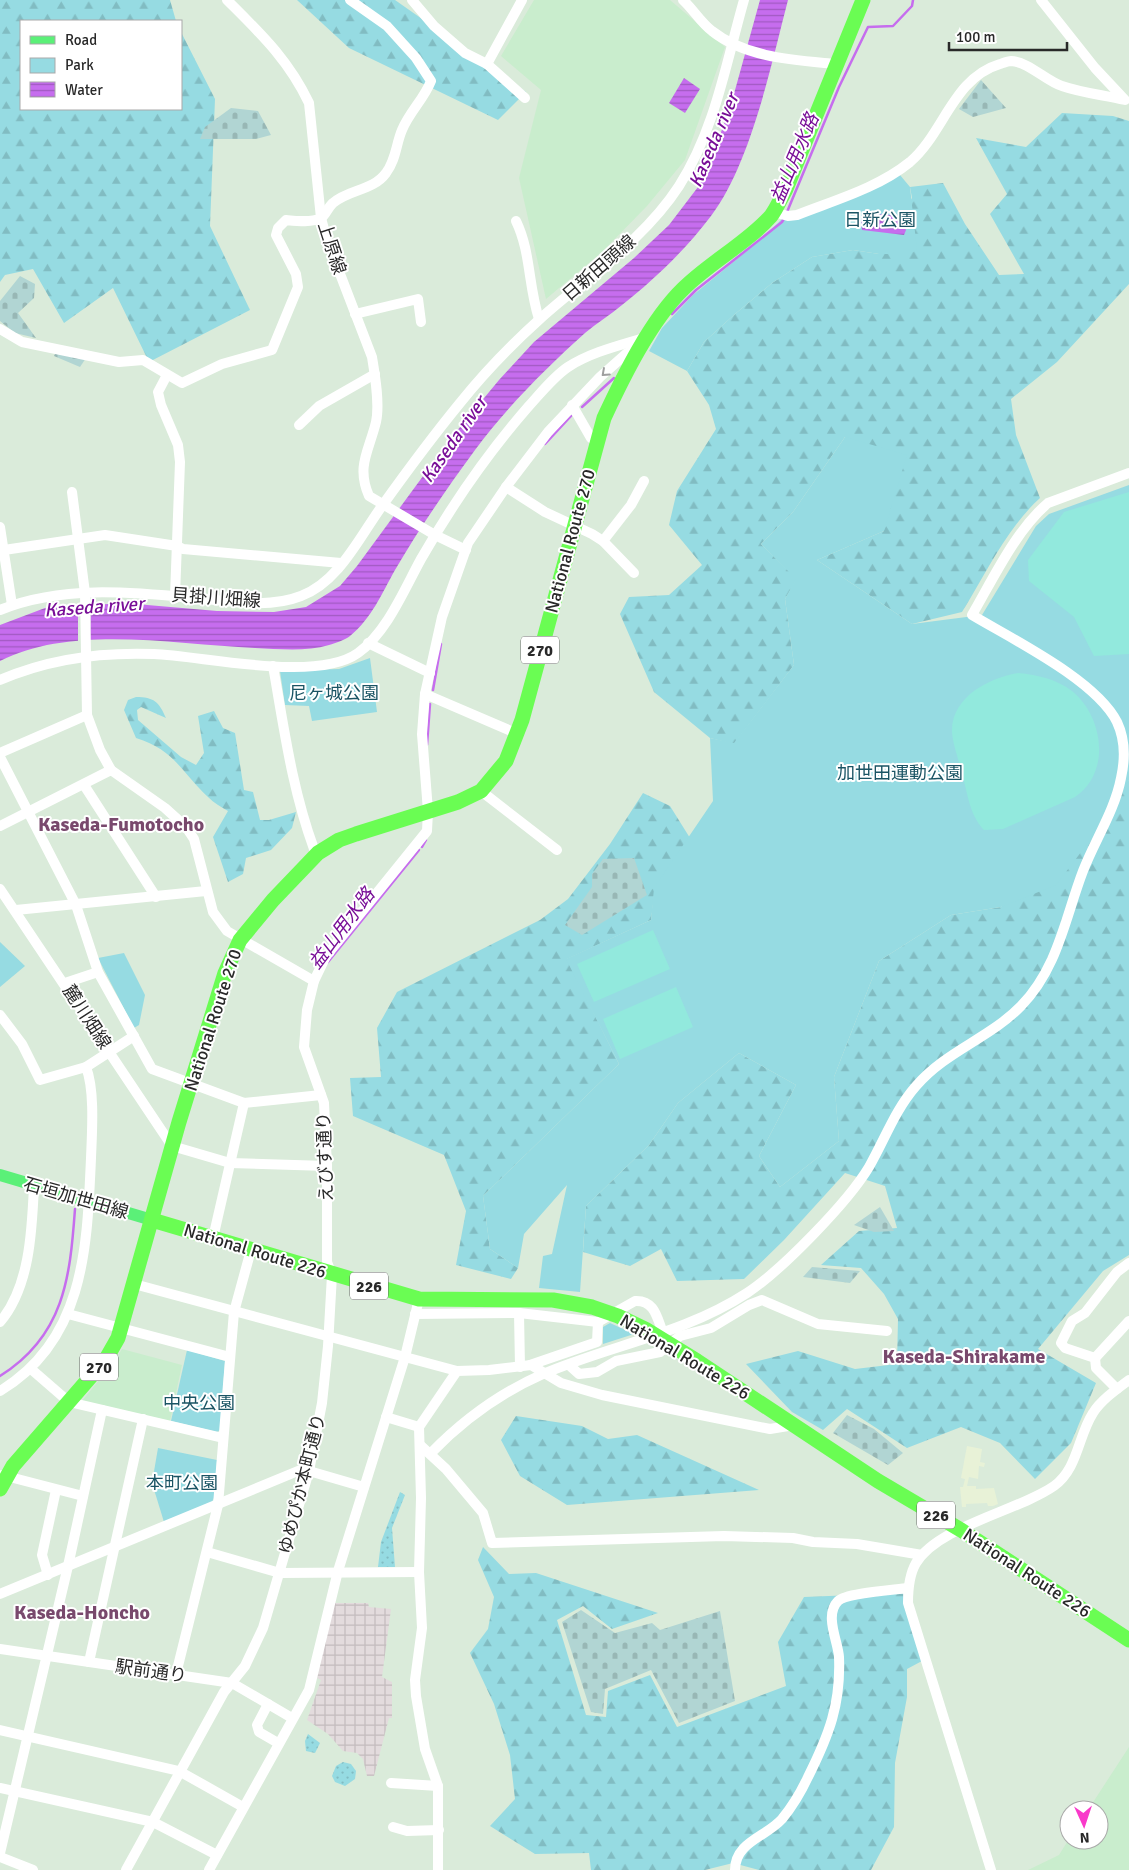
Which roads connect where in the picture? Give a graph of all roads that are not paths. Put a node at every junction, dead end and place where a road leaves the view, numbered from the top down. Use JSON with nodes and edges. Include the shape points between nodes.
{"nodes":[{"id":1,"x":226,"y":0,"type":"edge"},
{"id":2,"x":350,"y":0,"type":"edge"},
{"id":3,"x":412,"y":0,"type":"edge"},
{"id":4,"x":522,"y":0,"type":"edge"},
{"id":5,"x":683,"y":0,"type":"edge"},
{"id":6,"x":744,"y":0,"type":"edge"},
{"id":7,"x":863,"y":0,"type":"edge"},
{"id":8,"x":1041,"y":0,"type":"edge"},
{"id":9,"x":734,"y":45,"type":"junction"},
{"id":10,"x":487,"y":64,"type":"junction"},
{"id":11,"x":836,"y":64,"type":"junction"},
{"id":12,"x":525,"y":98,"type":"dead end"},
{"id":13,"x":1127,"y":101,"type":"edge"},
{"id":14,"x":780,"y":214,"type":"junction"},
{"id":15,"x":321,"y":218,"type":"junction"},
{"id":16,"x":516,"y":221,"type":"dead end"},
{"id":17,"x":355,"y":314,"type":"junction"},
{"id":18,"x":539,"y":319,"type":"junction"},
{"id":19,"x":421,"y":322,"type":"dead end"},
{"id":20,"x":0,"y":329,"type":"edge"},
{"id":21,"x":644,"y":342,"type":"junction"},
{"id":22,"x":375,"y":374,"type":"junction"},
{"id":23,"x":167,"y":375,"type":"junction"},
{"id":24,"x":572,"y":405,"type":"junction"},
{"id":25,"x":299,"y":425,"type":"dead end"},
{"id":26,"x":597,"y":443,"type":"junction"},
{"id":27,"x":1129,"y":473,"type":"edge"},
{"id":28,"x":644,"y":481,"type":"dead end"},
{"id":29,"x":506,"y":487,"type":"junction"},
{"id":30,"x":72,"y":492,"type":"dead end"},
{"id":31,"x":386,"y":504,"type":"junction"},
{"id":32,"x":574,"y":526,"type":"junction"},
{"id":33,"x":0,"y":527,"type":"edge"},
{"id":34,"x":433,"y":534,"type":"junction"},
{"id":35,"x":78,"y":538,"type":"junction"},
{"id":36,"x":603,"y":541,"type":"junction"},
{"id":37,"x":177,"y":546,"type":"junction"},
{"id":38,"x":4,"y":550,"type":"junction"},
{"id":39,"x":466,"y":550,"type":"junction"},
{"id":40,"x":342,"y":563,"type":"junction"},
{"id":41,"x":634,"y":573,"type":"dead end"},
{"id":42,"x":85,"y":596,"type":"junction"},
{"id":43,"x":175,"y":596,"type":"junction"},
{"id":44,"x":12,"y":605,"type":"junction"},
{"id":45,"x":0,"y":610,"type":"edge"},
{"id":46,"x":368,"y":644,"type":"junction"},
{"id":47,"x":85,"y":655,"type":"junction"},
{"id":48,"x":273,"y":666,"type":"junction"},
{"id":49,"x":430,"y":673,"type":"junction"},
{"id":50,"x":0,"y":680,"type":"edge"},
{"id":51,"x":426,"y":694,"type":"junction"},
{"id":52,"x":87,"y":715,"type":"junction"},
{"id":53,"x":518,"y":734,"type":"junction"},
{"id":54,"x":0,"y":753,"type":"edge"},
{"id":55,"x":0,"y":757,"type":"edge"},
{"id":56,"x":111,"y":770,"type":"junction"},
{"id":57,"x":84,"y":785,"type":"junction"},
{"id":58,"x":480,"y":791,"type":"junction"},
{"id":59,"x":428,"y":811,"type":"junction"},
{"id":60,"x":28,"y":813,"type":"junction"},
{"id":61,"x":0,"y":826,"type":"edge"},
{"id":62,"x":557,"y":850,"type":"dead end"},
{"id":63,"x":318,"y":853,"type":"junction"},
{"id":64,"x":0,"y":888,"type":"edge"},
{"id":65,"x":206,"y":891,"type":"junction"},
{"id":66,"x":156,"y":897,"type":"junction"},
{"id":67,"x":76,"y":905,"type":"junction"},
{"id":68,"x":16,"y":910,"type":"junction"},
{"id":69,"x":240,"y":940,"type":"junction"},
{"id":70,"x":98,"y":972,"type":"junction"},
{"id":71,"x":314,"y":981,"type":"junction"},
{"id":72,"x":65,"y":983,"type":"junction"},
{"id":73,"x":0,"y":1015,"type":"edge"},
{"id":74,"x":134,"y":1036,"type":"junction"},
{"id":75,"x":110,"y":1051,"type":"junction"},
{"id":76,"x":86,"y":1066,"type":"junction"},
{"id":77,"x":191,"y":1084,"type":"junction"},
{"id":78,"x":321,"y":1095,"type":"junction"},
{"id":79,"x":244,"y":1102,"type":"junction"},
{"id":80,"x":172,"y":1146,"type":"junction"},
{"id":81,"x":230,"y":1163,"type":"junction"},
{"id":82,"x":327,"y":1166,"type":"junction"},
{"id":83,"x":0,"y":1175,"type":"edge"},
{"id":84,"x":36,"y":1186,"type":"junction"},
{"id":85,"x":87,"y":1201,"type":"junction"},
{"id":86,"x":152,"y":1220,"type":"junction"},
{"id":87,"x":212,"y":1238,"type":"junction"},
{"id":88,"x":251,"y":1250,"type":"junction"},
{"id":89,"x":1129,"y":1263,"type":"edge"},
{"id":90,"x":332,"y":1275,"type":"junction"},
{"id":91,"x":134,"y":1284,"type":"junction"},
{"id":92,"x":417,"y":1306,"type":"junction"},
{"id":93,"x":234,"y":1312,"type":"junction"},
{"id":94,"x":519,"y":1313,"type":"junction"},
{"id":95,"x":68,"y":1314,"type":"junction"},
{"id":96,"x":1129,"y":1321,"type":"edge"},
{"id":97,"x":0,"y":1322,"type":"edge"},
{"id":98,"x":598,"y":1322,"type":"junction"},
{"id":99,"x":121,"y":1329,"type":"junction"},
{"id":100,"x":887,"y":1331,"type":"dead end"},
{"id":101,"x":663,"y":1333,"type":"junction"},
{"id":102,"x":328,"y":1337,"type":"junction"},
{"id":103,"x":230,"y":1356,"type":"junction"},
{"id":104,"x":404,"y":1357,"type":"junction"},
{"id":105,"x":1094,"y":1358,"type":"junction"},
{"id":106,"x":569,"y":1365,"type":"junction"},
{"id":107,"x":525,"y":1366,"type":"junction"},
{"id":108,"x":31,"y":1369,"type":"junction"},
{"id":109,"x":457,"y":1370,"type":"junction"},
{"id":110,"x":544,"y":1374,"type":"junction"},
{"id":111,"x":1129,"y":1380,"type":"edge"},
{"id":112,"x":1117,"y":1389,"type":"junction"},
{"id":113,"x":0,"y":1391,"type":"edge"},
{"id":114,"x":69,"y":1402,"type":"junction"},
{"id":115,"x":102,"y":1410,"type":"junction"},
{"id":116,"x":386,"y":1417,"type":"junction"},
{"id":117,"x":143,"y":1419,"type":"junction"},
{"id":118,"x":794,"y":1425,"type":"junction"},
{"id":119,"x":419,"y":1427,"type":"junction"},
{"id":120,"x":223,"y":1438,"type":"junction"},
{"id":121,"x":420,"y":1445,"type":"junction"},
{"id":122,"x":431,"y":1453,"type":"junction"},
{"id":123,"x":309,"y":1468,"type":"junction"},
{"id":124,"x":2,"y":1480,"type":"edge"},
{"id":125,"x":364,"y":1487,"type":"junction"},
{"id":126,"x":56,"y":1490,"type":"junction"},
{"id":127,"x":83,"y":1496,"type":"junction"},
{"id":128,"x":218,"y":1505,"type":"junction"},
{"id":129,"x":961,"y":1530,"type":"junction"},
{"id":130,"x":116,"y":1545,"type":"junction"},
{"id":131,"x":206,"y":1552,"type":"junction"},
{"id":132,"x":922,"y":1554,"type":"junction"},
{"id":133,"x":68,"y":1566,"type":"junction"},
{"id":134,"x":338,"y":1572,"type":"junction"},
{"id":135,"x":418,"y":1572,"type":"junction"},
{"id":136,"x":280,"y":1573,"type":"junction"},
{"id":137,"x":48,"y":1575,"type":"junction"},
{"id":138,"x":908,"y":1588,"type":"junction"},
{"id":139,"x":0,"y":1594,"type":"edge"},
{"id":140,"x":1129,"y":1640,"type":"edge"},
{"id":141,"x":0,"y":1650,"type":"edge"},
{"id":142,"x":46,"y":1656,"type":"junction"},
{"id":143,"x":89,"y":1662,"type":"junction"},
{"id":144,"x":176,"y":1674,"type":"junction"},
{"id":145,"x":232,"y":1683,"type":"junction"},
{"id":146,"x":268,"y":1704,"type":"junction"},
{"id":147,"x":292,"y":1718,"type":"junction"},
{"id":148,"x":0,"y":1730,"type":"edge"},
{"id":149,"x":28,"y":1736,"type":"junction"},
{"id":150,"x":278,"y":1744,"type":"junction"},
{"id":151,"x":179,"y":1771,"type":"junction"},
{"id":152,"x":391,"y":1783,"type":"dead end"},
{"id":153,"x":438,"y":1786,"type":"junction"},
{"id":154,"x":0,"y":1788,"type":"edge"},
{"id":155,"x":15,"y":1791,"type":"junction"},
{"id":156,"x":243,"y":1807,"type":"junction"},
{"id":157,"x":153,"y":1822,"type":"junction"},
{"id":158,"x":393,"y":1828,"type":"dead end"},
{"id":159,"x":439,"y":1830,"type":"junction"},
{"id":160,"x":0,"y":1853,"type":"edge"},
{"id":161,"x":217,"y":1855,"type":"junction"},
{"id":162,"x":0,"y":1857,"type":"edge"},
{"id":163,"x":33,"y":1870,"type":"edge"},
{"id":164,"x":126,"y":1870,"type":"edge"},
{"id":165,"x":209,"y":1870,"type":"edge"},
{"id":166,"x":438,"y":1870,"type":"edge"},
{"id":167,"x":735,"y":1870,"type":"edge"},
{"id":168,"x":991,"y":1870,"type":"edge"}],
"edges":[{"from":1,"to":15,"type":"street","name":"上原線","via":[[274,46],[309,103]]},
{"from":2,"to":15,"type":"street","via":[[387,26],[431,80],[425,96],[410,111],[387,173],[377,183],[334,202]]},
{"from":3,"to":10,"type":"street","via":[[434,26],[465,53]]},
{"from":4,"to":10,"type":"street"},
{"from":5,"to":9,"type":"street","via":[[710,30]]},
{"from":6,"to":9,"type":"street","name":"日新田頭線"},
{"from":7,"to":11,"type":"highway","name":"National Route 270","number":"270"},
{"from":8,"to":13,"type":"street","via":[[1095,68]]},
{"from":9,"to":11,"type":"street","via":[[785,59]]},
{"from":9,"to":18,"type":"street","name":"日新田頭線","via":[[703,142],[670,200],[633,239]]},
{"from":10,"to":12,"type":"street"},
{"from":11,"to":14,"type":"highway","name":"National Route 270","number":"270","via":[[786,189]]},
{"from":13,"to":14,"type":"street","via":[[1060,86],[1011,61],[994,66],[977,74],[908,164],[879,182],[797,215]]},
{"from":14,"to":21,"type":"highway","name":"National Route 270","number":"270","via":[[679,293],[663,311]]},
{"from":15,"to":17,"type":"street","name":"上原線","via":[[326,240]]},
{"from":15,"to":23,"type":"street","via":[[286,220],[276,232],[296,274],[298,287],[272,350],[222,364],[182,383]]},
{"from":16,"to":18,"type":"street","via":[[525,239],[532,298]]},
{"from":17,"to":19,"type":"street","via":[[418,299]]},
{"from":17,"to":22,"type":"street","name":"上原線","via":[[372,357]]},
{"from":18,"to":31,"type":"street","name":"日新田頭線","via":[[478,381]]},
{"from":20,"to":23,"type":"street","via":[[22,342],[119,362],[143,360]]},
{"from":21,"to":24,"type":"street","name":"えびす通り","one_way":true,"via":[[627,353]]},
{"from":21,"to":26,"type":"highway","name":"National Route 270","number":"270","via":[[618,387]]},
{"from":21,"to":34,"type":"street","via":[[597,354],[567,367],[495,446]]},
{"from":22,"to":25,"type":"street","via":[[319,406]]},
{"from":22,"to":31,"type":"street","name":"上原線","via":[[376,421],[362,475],[369,496]]},
{"from":23,"to":37,"type":"street","via":[[158,392],[178,445]]},
{"from":24,"to":26,"type":"street"},
{"from":24,"to":29,"type":"street","name":"えびす通り"},
{"from":26,"to":32,"type":"highway","name":"National Route 270","number":"270"},
{"from":27,"to":101,"type":"street","via":[[1041,508],[1024,528],[972,615],[1080,681],[1115,718],[1122,738],[1123,764],[1116,795],[1092,848],[1050,968],[1037,988],[1010,1016],[938,1064],[921,1080],[893,1117],[867,1170],[850,1193],[770,1275],[719,1310]]},
{"from":28,"to":36,"type":"street","via":[[631,505]]},
{"from":29,"to":32,"type":"street"},
{"from":29,"to":39,"type":"street","name":"えびす通り"},
{"from":30,"to":35,"type":"street"},
{"from":31,"to":34,"type":"street","name":"上原線"},
{"from":31,"to":40,"type":"street","name":"貝掛川畑線"},
{"from":32,"to":36,"type":"street"},
{"from":32,"to":53,"type":"highway","name":"National Route 270","number":"270"},
{"from":33,"to":38,"type":"street"},
{"from":34,"to":39,"type":"street","name":"上原線"},
{"from":34,"to":46,"type":"street","via":[[383,626]]},
{"from":35,"to":37,"type":"street","via":[[122,536]]},
{"from":35,"to":38,"type":"street"},
{"from":35,"to":42,"type":"street"},
{"from":36,"to":41,"type":"street"},
{"from":37,"to":40,"type":"street"},
{"from":37,"to":43,"type":"street"},
{"from":38,"to":44,"type":"street"},
{"from":39,"to":49,"type":"street","name":"えびす通り","via":[[442,617]]},
{"from":40,"to":43,"type":"street","name":"貝掛川畑線","via":[[316,589],[288,600],[246,603]]},
{"from":42,"to":43,"type":"street","name":"貝掛川畑線","via":[[130,592]]},
{"from":42,"to":44,"type":"street","name":"貝掛川畑線"},
{"from":42,"to":47,"type":"street"},
{"from":44,"to":45,"type":"street","name":"貝掛川畑線"},
{"from":46,"to":48,"type":"street","via":[[342,660]]},
{"from":46,"to":49,"type":"street"},
{"from":47,"to":48,"type":"street","via":[[156,654]]},
{"from":47,"to":50,"type":"street","via":[[23,670]]},
{"from":47,"to":52,"type":"street"},
{"from":48,"to":63,"type":"street","via":[[290,769],[301,814]]},
{"from":49,"to":51,"type":"street","name":"えびす通り"},
{"from":51,"to":53,"type":"street"},
{"from":51,"to":59,"type":"street","name":"えびす通り","via":[[422,742]]},
{"from":52,"to":54,"type":"street"},
{"from":52,"to":56,"type":"street"},
{"from":53,"to":58,"type":"highway","name":"National Route 270","number":"270","via":[[506,761]]},
{"from":55,"to":60,"type":"street"},
{"from":56,"to":57,"type":"street"},
{"from":56,"to":65,"type":"street","via":[[186,827],[194,839]]},
{"from":57,"to":60,"type":"street"},
{"from":57,"to":66,"type":"street"},
{"from":58,"to":59,"type":"highway","name":"National Route 270","number":"270"},
{"from":58,"to":62,"type":"street"},
{"from":59,"to":63,"type":"highway","name":"National Route 270","number":"270","via":[[356,834]]},
{"from":59,"to":71,"type":"street","name":"えびす通り","via":[[427,831],[326,956]]},
{"from":60,"to":61,"type":"street"},
{"from":60,"to":67,"type":"street"},
{"from":63,"to":69,"type":"highway","name":"National Route 270","number":"270"},
{"from":64,"to":68,"type":"street","name":"麓川畑線"},
{"from":65,"to":66,"type":"street"},
{"from":65,"to":69,"type":"street","via":[[219,923]]},
{"from":66,"to":67,"type":"street"},
{"from":67,"to":68,"type":"street"},
{"from":67,"to":70,"type":"street"},
{"from":68,"to":72,"type":"street","name":"麓川畑線"},
{"from":69,"to":71,"type":"street"},
{"from":69,"to":77,"type":"highway","name":"National Route 270","number":"270","via":[[225,973]]},
{"from":70,"to":72,"type":"street"},
{"from":70,"to":74,"type":"street"},
{"from":71,"to":78,"type":"street","name":"えびす通り","via":[[307,1010],[304,1047]]},
{"from":72,"to":75,"type":"street","name":"麓川畑線"},
{"from":73,"to":76,"type":"street","via":[[22,1044],[40,1080]]},
{"from":74,"to":75,"type":"street"},
{"from":74,"to":77,"type":"street","via":[[152,1069]]},
{"from":75,"to":76,"type":"street"},
{"from":75,"to":80,"type":"street","name":"麓川畑線"},
{"from":76,"to":85,"type":"street","via":[[90,1081],[91,1130]]},
{"from":77,"to":79,"type":"street"},
{"from":77,"to":80,"type":"highway","name":"National Route 270","number":"270"},
{"from":78,"to":79,"type":"street"},
{"from":78,"to":82,"type":"street","name":"えびす通り"},
{"from":79,"to":81,"type":"street"},
{"from":80,"to":81,"type":"street"},
{"from":80,"to":86,"type":"highway","name":"National Route 270","number":"270"},
{"from":81,"to":82,"type":"street"},
{"from":81,"to":87,"type":"street"},
{"from":82,"to":90,"type":"street","name":"えびす通り","via":[[327,1262]]},
{"from":83,"to":84,"type":"main road","name":"石垣加世田線"},
{"from":84,"to":85,"type":"main road","name":"石垣加世田線"},
{"from":84,"to":97,"type":"street","via":[[26,1265],[15,1300]]},
{"from":85,"to":86,"type":"main road","name":"石垣加世田線"},
{"from":85,"to":95,"type":"street","via":[[79,1279]]},
{"from":86,"to":87,"type":"highway","name":"National Route 226","number":"226"},
{"from":86,"to":91,"type":"highway","name":"National Route 270","number":"270"},
{"from":87,"to":88,"type":"highway","name":"National Route 226","number":"226"},
{"from":88,"to":90,"type":"highway","name":"National Route 226","number":"226"},
{"from":88,"to":93,"type":"street"},
{"from":89,"to":105,"type":"street","via":[[1117,1272],[1085,1313],[1072,1321],[1061,1343],[1065,1348]]},
{"from":90,"to":92,"type":"highway","name":"National Route 226","number":"226"},
{"from":90,"to":102,"type":"street","name":"ゆめぴか本町通り"},
{"from":91,"to":93,"type":"street"},
{"from":91,"to":99,"type":"highway","name":"National Route 270","number":"270"},
{"from":92,"to":94,"type":"street"},
{"from":92,"to":104,"type":"street"},
{"from":92,"to":118,"type":"highway","name":"National Route 226","number":"226","via":[[554,1300],[592,1307],[645,1328]]},
{"from":93,"to":102,"type":"street"},
{"from":93,"to":103,"type":"street"},
{"from":94,"to":98,"type":"street"},
{"from":94,"to":107,"type":"street"},
{"from":95,"to":99,"type":"street"},
{"from":95,"to":108,"type":"street","via":[[54,1342]]},
{"from":96,"to":105,"type":"street"},
{"from":98,"to":101,"type":"street","via":[[641,1300],[653,1307]]},
{"from":98,"to":107,"type":"street","via":[[597,1342]]},
{"from":99,"to":103,"type":"street"},
{"from":99,"to":114,"type":"highway","name":"National Route 270","number":"270","via":[[112,1351]]},
{"from":100,"to":106,"type":"street","via":[[818,1324],[762,1300],[710,1328],[680,1336],[660,1352],[616,1361],[597,1372],[579,1374]]},
{"from":101,"to":106,"type":"street"},
{"from":102,"to":104,"type":"street"},
{"from":102,"to":123,"type":"street","name":"ゆめぴか本町通り","via":[[322,1403]]},
{"from":103,"to":120,"type":"street"},
{"from":104,"to":109,"type":"street"},
{"from":104,"to":116,"type":"street"},
{"from":105,"to":112,"type":"street","via":[[1096,1368]]},
{"from":106,"to":110,"type":"street"},
{"from":107,"to":109,"type":"street"},
{"from":107,"to":110,"type":"street"},
{"from":108,"to":113,"type":"street"},
{"from":108,"to":114,"type":"street"},
{"from":109,"to":119,"type":"street"},
{"from":110,"to":118,"type":"street","via":[[561,1383],[602,1395],[770,1429]]},
{"from":110,"to":122,"type":"street","via":[[493,1400],[458,1426]]},
{"from":111,"to":112,"type":"street"},
{"from":112,"to":129,"type":"street","via":[[1093,1412],[1070,1468],[1059,1482]]},
{"from":114,"to":115,"type":"street"},
{"from":114,"to":124,"type":"highway","name":"National Route 270","number":"270"},
{"from":115,"to":117,"type":"street"},
{"from":115,"to":127,"type":"street"},
{"from":116,"to":119,"type":"street"},
{"from":116,"to":125,"type":"street"},
{"from":117,"to":120,"type":"street"},
{"from":117,"to":130,"type":"street"},
{"from":118,"to":129,"type":"highway","name":"National Route 226","number":"226","via":[[878,1481]]},
{"from":119,"to":121,"type":"street"},
{"from":120,"to":128,"type":"street"},
{"from":121,"to":122,"type":"street"},
{"from":121,"to":135,"type":"street"},
{"from":122,"to":132,"type":"street","via":[[483,1513],[492,1543],[724,1536],[793,1538]]},
{"from":123,"to":125,"type":"street"},
{"from":123,"to":128,"type":"street"},
{"from":123,"to":136,"type":"street","name":"ゆめぴか本町通り"},
{"from":124,"to":126,"type":"street"},
{"from":125,"to":134,"type":"street"},
{"from":126,"to":127,"type":"street"},
{"from":126,"to":137,"type":"street","via":[[42,1555]]},
{"from":127,"to":133,"type":"street"},
{"from":128,"to":130,"type":"street"},
{"from":128,"to":131,"type":"street"},
{"from":129,"to":132,"type":"street"},
{"from":129,"to":140,"type":"highway","name":"National Route 226","number":"226"},
{"from":130,"to":133,"type":"street"},
{"from":130,"to":143,"type":"street"},
{"from":131,"to":136,"type":"street"},
{"from":131,"to":144,"type":"street"},
{"from":132,"to":138,"type":"street","via":[[911,1573]]},
{"from":133,"to":137,"type":"street"},
{"from":133,"to":142,"type":"street"},
{"from":134,"to":135,"type":"street"},
{"from":134,"to":136,"type":"street"},
{"from":134,"to":147,"type":"street","via":[[309,1690]]},
{"from":135,"to":153,"type":"street","via":[[422,1628],[416,1696],[425,1749]]},
{"from":136,"to":145,"type":"street","name":"ゆめぴか本町通り","via":[[256,1644]]},
{"from":137,"to":139,"type":"street"},
{"from":138,"to":167,"type":"street","via":[[849,1597],[838,1600],[833,1608],[840,1684],[826,1739],[792,1806],[775,1826],[740,1850]]},
{"from":138,"to":168,"type":"street","via":[[908,1603]]},
{"from":141,"to":142,"type":"street","name":"駅前通り"},
{"from":142,"to":143,"type":"street","name":"駅前通り"},
{"from":142,"to":149,"type":"street"},
{"from":143,"to":144,"type":"street","name":"駅前通り"},
{"from":144,"to":145,"type":"street","name":"駅前通り"},
{"from":145,"to":146,"type":"street","name":"駅前通り"},
{"from":145,"to":151,"type":"street","name":"ゆめぴか本町通り"},
{"from":146,"to":147,"type":"street","name":"駅前通り"},
{"from":146,"to":150,"type":"street","via":[[257,1725],[259,1732]]},
{"from":147,"to":150,"type":"street"},
{"from":148,"to":149,"type":"street"},
{"from":149,"to":151,"type":"street"},
{"from":149,"to":155,"type":"street"},
{"from":150,"to":156,"type":"street"},
{"from":151,"to":156,"type":"street"},
{"from":151,"to":157,"type":"street","name":"ゆめぴか本町通り"},
{"from":152,"to":153,"type":"street"},
{"from":153,"to":159,"type":"street"},
{"from":154,"to":155,"type":"street"},
{"from":155,"to":157,"type":"street"},
{"from":155,"to":160,"type":"street"},
{"from":156,"to":161,"type":"street"},
{"from":157,"to":161,"type":"street"},
{"from":157,"to":164,"type":"street","name":"ゆめぴか本町通り"},
{"from":158,"to":159,"type":"street"},
{"from":159,"to":166,"type":"street"},
{"from":161,"to":165,"type":"street"},
{"from":162,"to":163,"type":"street"}]}
